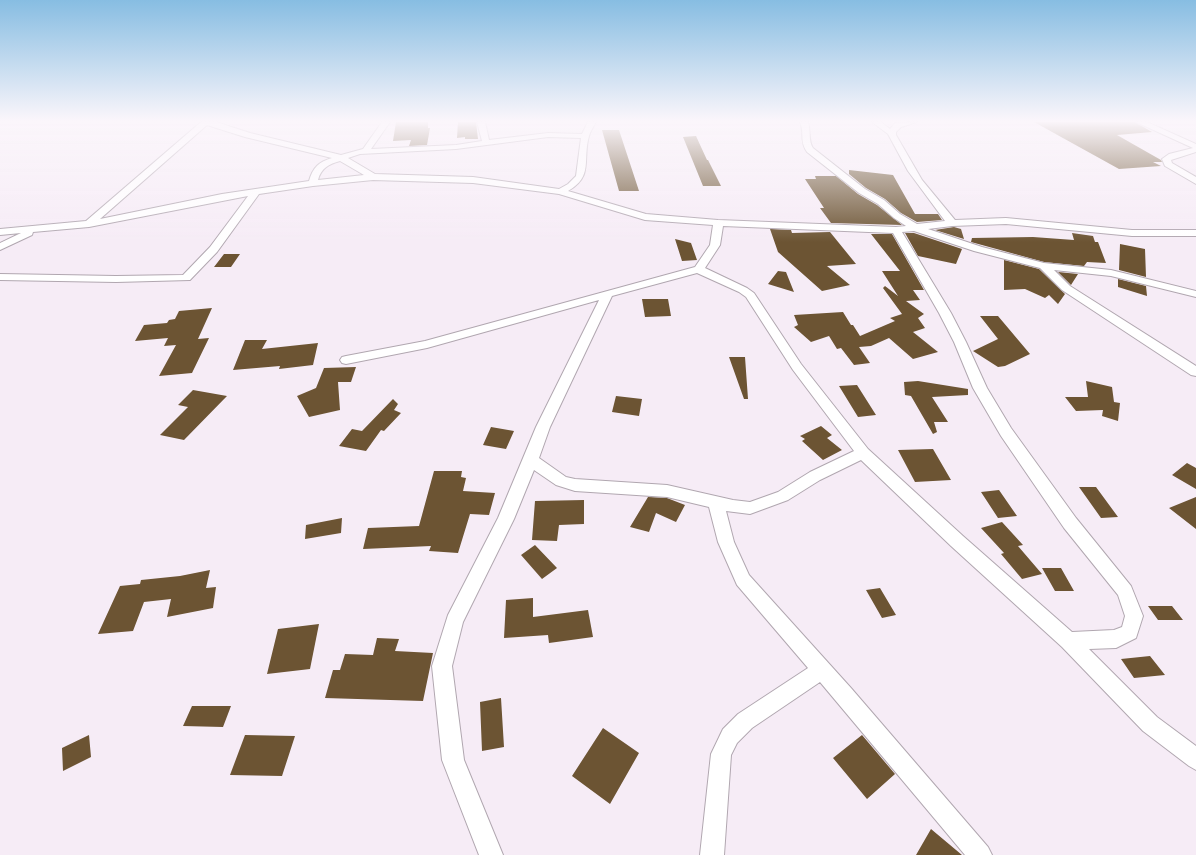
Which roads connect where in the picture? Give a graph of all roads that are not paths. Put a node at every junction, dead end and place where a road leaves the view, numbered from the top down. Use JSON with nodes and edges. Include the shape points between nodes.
{"nodes":[{"id":1,"x":159,"y":162,"type":"edge"},
{"id":2,"x":327,"y":162,"type":"edge"},
{"id":3,"x":348,"y":162,"type":"edge"},
{"id":4,"x":582,"y":162,"type":"edge"},
{"id":5,"x":826,"y":162,"type":"edge"},
{"id":6,"x":906,"y":162,"type":"edge"},
{"id":7,"x":1167,"y":162,"type":"edge"},
{"id":8,"x":374,"y":177,"type":"junction"},
{"id":9,"x":1196,"y":181,"type":"edge"},
{"id":10,"x":313,"y":183,"type":"junction"},
{"id":11,"x":560,"y":192,"type":"junction"},
{"id":12,"x":255,"y":193,"type":"junction"},
{"id":13,"x":718,"y":223,"type":"junction"},
{"id":14,"x":952,"y":223,"type":"junction"},
{"id":15,"x":89,"y":224,"type":"junction"},
{"id":16,"x":916,"y":228,"type":"junction"},
{"id":17,"x":37,"y":230,"type":"junction"},
{"id":18,"x":896,"y":230,"type":"junction"},
{"id":19,"x":0,"y":232,"type":"edge"},
{"id":20,"x":1196,"y":233,"type":"edge"},
{"id":21,"x":0,"y":247,"type":"edge"},
{"id":22,"x":1044,"y":266,"type":"junction"},
{"id":23,"x":699,"y":269,"type":"junction"},
{"id":24,"x":0,"y":277,"type":"edge"},
{"id":25,"x":607,"y":294,"type":"junction"},
{"id":26,"x":1196,"y":294,"type":"edge"},
{"id":27,"x":346,"y":360,"type":"dead end"},
{"id":28,"x":1196,"y":372,"type":"edge"},
{"id":29,"x":863,"y":452,"type":"junction"},
{"id":30,"x":531,"y":460,"type":"junction"},
{"id":31,"x":716,"y":503,"type":"junction"},
{"id":32,"x":1069,"y":641,"type":"junction"},
{"id":33,"x":822,"y":670,"type":"junction"},
{"id":34,"x":1196,"y":759,"type":"edge"},
{"id":35,"x":492,"y":855,"type":"edge"},
{"id":36,"x":712,"y":855,"type":"edge"},
{"id":37,"x":980,"y":855,"type":"edge"}],
"edges":[{"from":1,"to":15,"type":"street"},
{"from":2,"to":10,"type":"street","via":[[316,171]]},
{"from":3,"to":8,"type":"street"},
{"from":4,"to":11,"type":"street","via":[[580,176],[570,187]]},
{"from":5,"to":16,"type":"street","via":[[862,191]]},
{"from":6,"to":14,"type":"street"},
{"from":7,"to":9,"type":"street"},
{"from":8,"to":10,"type":"street"},
{"from":8,"to":11,"type":"street","via":[[473,180]]},
{"from":10,"to":12,"type":"street"},
{"from":11,"to":13,"type":"street","via":[[645,217]]},
{"from":12,"to":15,"type":"street","via":[[222,197]]},
{"from":12,"to":24,"type":"street","via":[[192,274],[186,278]]},
{"from":13,"to":18,"type":"street"},
{"from":13,"to":23,"type":"street","via":[[718,239],[714,250]]},
{"from":14,"to":16,"type":"street"},
{"from":14,"to":20,"type":"street","via":[[1006,221],[1132,234]]},
{"from":15,"to":17,"type":"street"},
{"from":16,"to":18,"type":"street"},
{"from":16,"to":22,"type":"street","via":[[978,249]]},
{"from":17,"to":19,"type":"street"},
{"from":17,"to":21,"type":"street"},
{"from":18,"to":32,"type":"street","via":[[945,313],[980,388],[1006,432],[1070,523],[1125,591],[1134,616],[1130,632],[1116,639]]},
{"from":22,"to":26,"type":"street","via":[[1111,272]]},
{"from":22,"to":28,"type":"street","via":[[1066,288]]},
{"from":23,"to":25,"type":"street"},
{"from":23,"to":29,"type":"street","via":[[750,295],[797,367]]},
{"from":25,"to":27,"type":"street","via":[[427,344]]},
{"from":25,"to":30,"type":"street","via":[[543,427]]},
{"from":29,"to":31,"type":"street","via":[[815,476],[783,496],[750,508]]},
{"from":29,"to":32,"type":"street","via":[[957,541]]},
{"from":30,"to":31,"type":"street","via":[[562,481],[575,485],[668,491]]},
{"from":30,"to":35,"type":"street","via":[[506,518],[454,620],[442,666],[453,760]]},
{"from":31,"to":33,"type":"street","via":[[726,542],[742,580]]},
{"from":32,"to":34,"type":"street","via":[[1150,724]]},
{"from":33,"to":36,"type":"street","via":[[745,721],[730,736],[721,754]]},
{"from":33,"to":37,"type":"street"}]}
